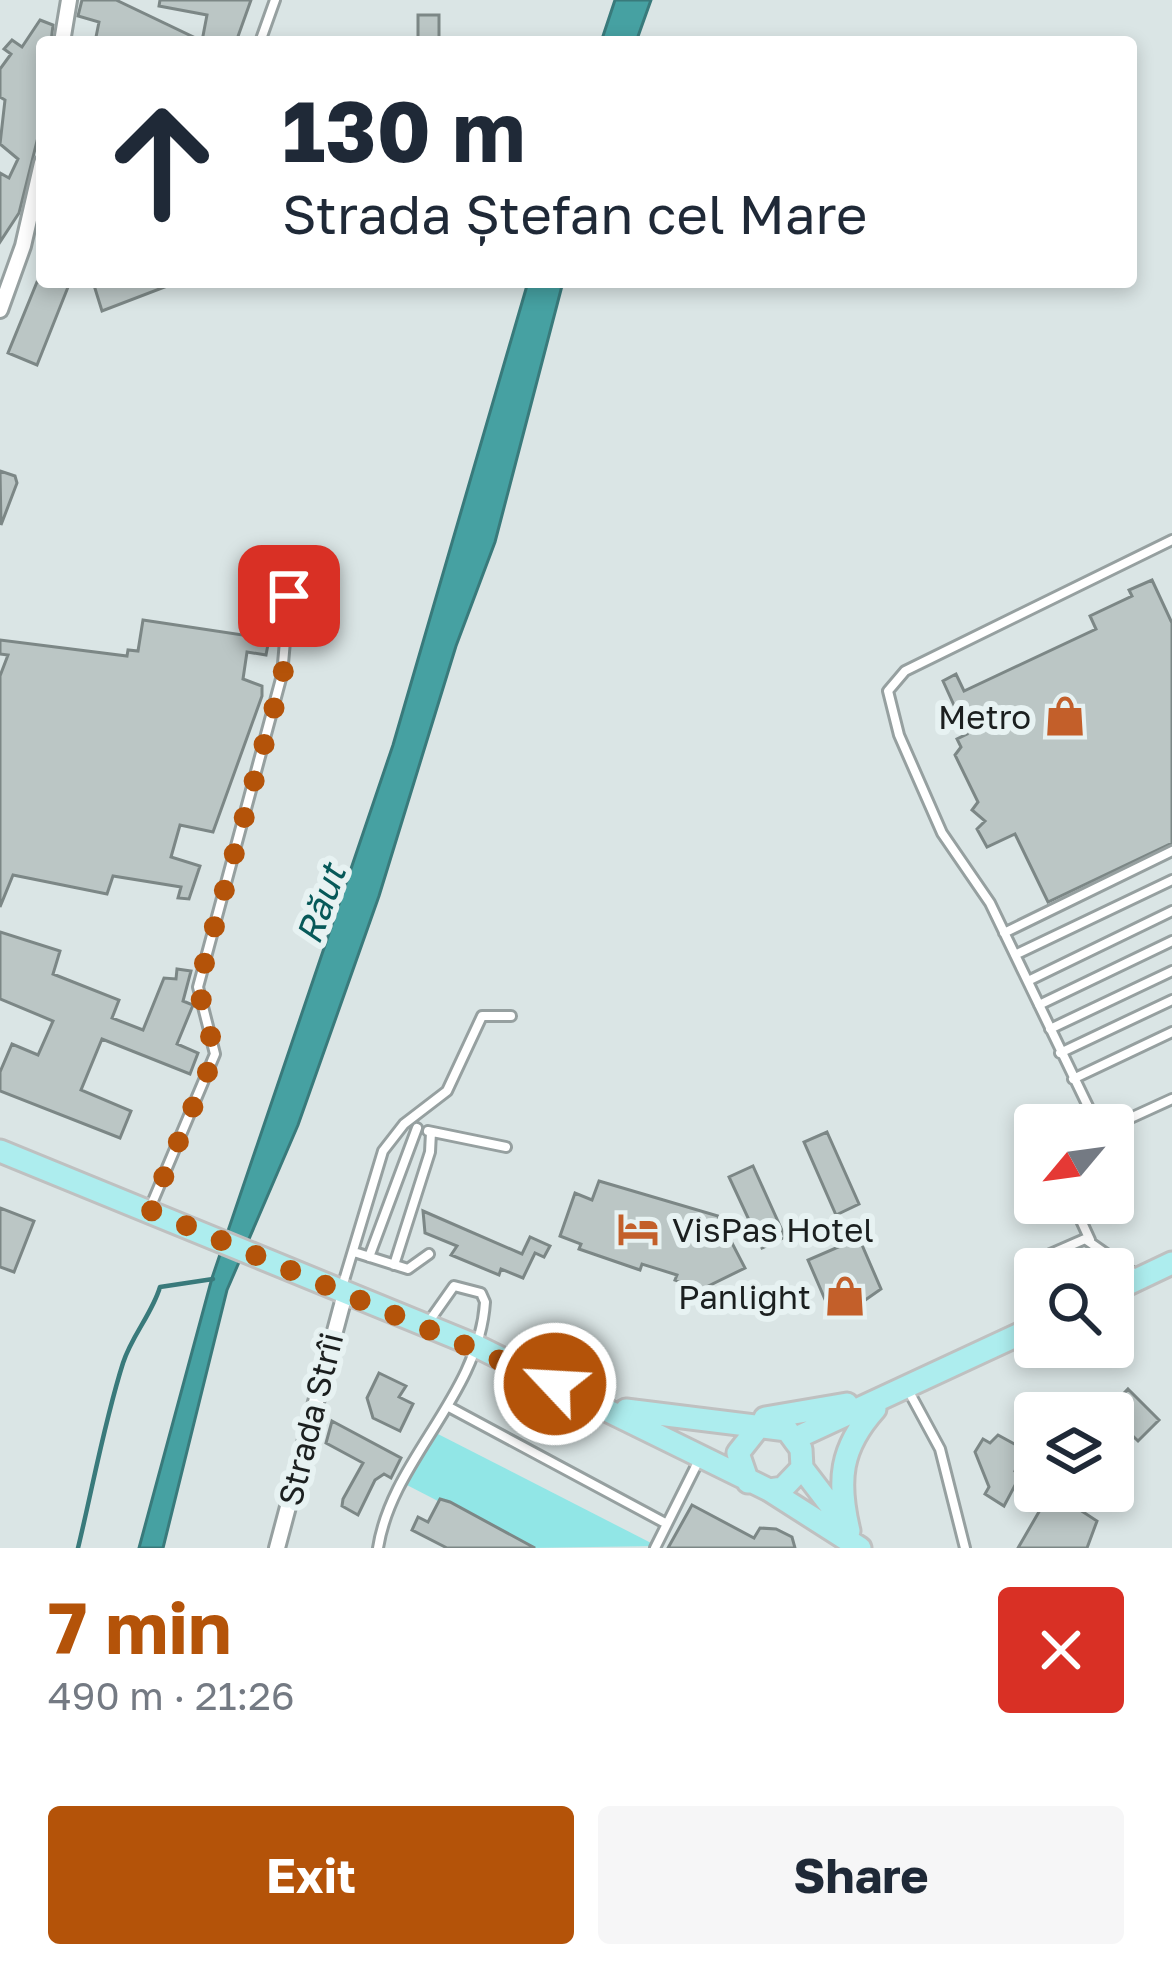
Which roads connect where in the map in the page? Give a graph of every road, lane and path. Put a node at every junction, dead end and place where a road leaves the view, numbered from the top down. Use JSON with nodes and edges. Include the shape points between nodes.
{"nodes":[{"id":1,"x":69,"y":0,"type":"edge"},
{"id":2,"x":275,"y":0,"type":"edge"},
{"id":3,"x":63,"y":36,"type":"edge"},
{"id":4,"x":262,"y":36,"type":"edge"},
{"id":5,"x":36,"y":218,"type":"edge"},
{"id":6,"x":0,"y":310,"type":"edge"},
{"id":7,"x":1172,"y":540,"type":"edge"},
{"id":8,"x":289,"y":596,"type":"dead end"},
{"id":9,"x":1172,"y":851,"type":"edge"},
{"id":10,"x":1172,"y":880,"type":"edge"},
{"id":11,"x":1172,"y":910,"type":"edge"},
{"id":12,"x":1004,"y":933,"type":"junction"},
{"id":13,"x":1172,"y":941,"type":"edge"},
{"id":14,"x":1015,"y":955,"type":"junction"},
{"id":15,"x":1172,"y":971,"type":"edge"},
{"id":16,"x":1027,"y":981,"type":"junction"},
{"id":17,"x":1172,"y":1000,"type":"edge"},
{"id":18,"x":1039,"y":1005,"type":"junction"},
{"id":19,"x":511,"y":1016,"type":"dead end"},
{"id":20,"x":1050,"y":1028,"type":"junction"},
{"id":21,"x":1172,"y":1031,"type":"edge"},
{"id":22,"x":1060,"y":1053,"type":"junction"},
{"id":23,"x":1073,"y":1079,"type":"junction"},
{"id":24,"x":1172,"y":1099,"type":"edge"},
{"id":25,"x":1086,"y":1104,"type":"edge"},
{"id":26,"x":1134,"y":1116,"type":"edge"},
{"id":27,"x":404,"y":1124,"type":"junction"},
{"id":28,"x":417,"y":1128,"type":"junction"},
{"id":29,"x":431,"y":1132,"type":"junction"},
{"id":30,"x":506,"y":1147,"type":"dead end"},
{"id":31,"x":0,"y":1151,"type":"edge"},
{"id":32,"x":150,"y":1210,"type":"junction"},
{"id":33,"x":1083,"y":1224,"type":"edge"},
{"id":34,"x":1091,"y":1241,"type":"junction"},
{"id":35,"x":1063,"y":1248,"type":"edge"},
{"id":36,"x":354,"y":1252,"type":"junction"},
{"id":37,"x":429,"y":1254,"type":"dead end"},
{"id":38,"x":369,"y":1257,"type":"junction"},
{"id":39,"x":1172,"y":1263,"type":"edge"},
{"id":40,"x":394,"y":1265,"type":"junction"},
{"id":41,"x":1141,"y":1278,"type":"junction"},
{"id":42,"x":1134,"y":1281,"type":"edge"},
{"id":43,"x":344,"y":1289,"type":"junction"},
{"id":44,"x":427,"y":1325,"type":"junction"},
{"id":45,"x":1014,"y":1337,"type":"edge"},
{"id":46,"x":474,"y":1345,"type":"junction"},
{"id":47,"x":906,"y":1386,"type":"junction"},
{"id":48,"x":596,"y":1403,"type":"junction"},
{"id":49,"x":873,"y":1404,"type":"junction"},
{"id":50,"x":449,"y":1407,"type":"junction"},
{"id":51,"x":658,"y":1417,"type":"junction"},
{"id":52,"x":757,"y":1429,"type":"junction"},
{"id":53,"x":800,"y":1451,"type":"junction"},
{"id":54,"x":700,"y":1457,"type":"junction"},
{"id":55,"x":759,"y":1486,"type":"junction"},
{"id":56,"x":667,"y":1524,"type":"junction"},
{"id":57,"x":855,"y":1542,"type":"edge"},
{"id":58,"x":277,"y":1548,"type":"edge"},
{"id":59,"x":378,"y":1548,"type":"edge"},
{"id":60,"x":656,"y":1548,"type":"edge"},
{"id":61,"x":965,"y":1548,"type":"edge"}],
"edges":[{"from":1,"to":3,"type":"street"},
{"from":2,"to":4,"type":"lane"},
{"from":5,"to":6,"type":"street"},
{"from":7,"to":12,"type":"lane","via":[[905,671],[888,691],[942,833]]},
{"from":8,"to":32,"type":"lane","via":[[283,675],[198,987],[215,1054]]},
{"from":9,"to":12,"type":"lane"},
{"from":10,"to":14,"type":"lane"},
{"from":11,"to":16,"type":"lane"},
{"from":12,"to":14,"type":"lane"},
{"from":13,"to":18,"type":"lane"},
{"from":14,"to":16,"type":"lane"},
{"from":15,"to":20,"type":"lane"},
{"from":16,"to":18,"type":"lane"},
{"from":17,"to":22,"type":"lane"},
{"from":18,"to":20,"type":"lane"},
{"from":19,"to":27,"type":"lane","via":[[482,1016],[447,1091]]},
{"from":20,"to":22,"type":"lane"},
{"from":21,"to":23,"type":"lane"},
{"from":22,"to":23,"type":"lane"},
{"from":23,"to":25,"type":"lane"},
{"from":24,"to":26,"type":"lane"},
{"from":27,"to":28,"type":"lane"},
{"from":27,"to":36,"type":"lane","via":[[383,1150]]},
{"from":28,"to":29,"type":"lane"},
{"from":28,"to":38,"type":"lane"},
{"from":29,"to":30,"type":"lane"},
{"from":29,"to":40,"type":"lane"},
{"from":31,"to":32,"type":"main road"},
{"from":32,"to":43,"type":"main road"},
{"from":33,"to":34,"type":"lane"},
{"from":34,"to":35,"type":"lane"},
{"from":34,"to":41,"type":"lane"},
{"from":36,"to":38,"type":"lane"},
{"from":36,"to":43,"type":"lane"},
{"from":37,"to":40,"type":"lane","via":[[408,1269]]},
{"from":38,"to":40,"type":"lane"},
{"from":39,"to":41,"type":"main road"},
{"from":41,"to":42,"type":"main road"},
{"from":43,"to":44,"type":"main road"},
{"from":43,"to":58,"type":"street","name":"Strada Strîi"},
{"from":44,"to":46,"type":"main road"},
{"from":44,"to":46,"type":"lane","via":[[461,1284],[485,1301]]},
{"from":45,"to":47,"type":"main road"},
{"from":46,"to":48,"type":"main road"},
{"from":46,"to":50,"type":"lane"},
{"from":47,"to":49,"type":"main road"},
{"from":47,"to":61,"type":"lane","via":[[940,1449]]},
{"from":48,"to":51,"type":"main road"},
{"from":48,"to":54,"type":"main road"},
{"from":49,"to":51,"type":"main road","via":[[764,1418]]},
{"from":49,"to":53,"type":"main road"},
{"from":49,"to":57,"type":"main road","via":[[842,1466]]},
{"from":50,"to":56,"type":"lane"},
{"from":50,"to":59,"type":"lane","via":[[386,1514]]},
{"from":51,"to":52,"type":"main road"},
{"from":52,"to":53,"type":"main road","via":[[777,1426]]},
{"from":52,"to":55,"type":"main road","via":[[738,1453]]},
{"from":53,"to":55,"type":"main road","via":[[783,1488]]},
{"from":53,"to":57,"type":"main road"},
{"from":54,"to":55,"type":"main road"},
{"from":54,"to":56,"type":"lane"},
{"from":55,"to":57,"type":"main road"},
{"from":56,"to":60,"type":"lane"}]}
